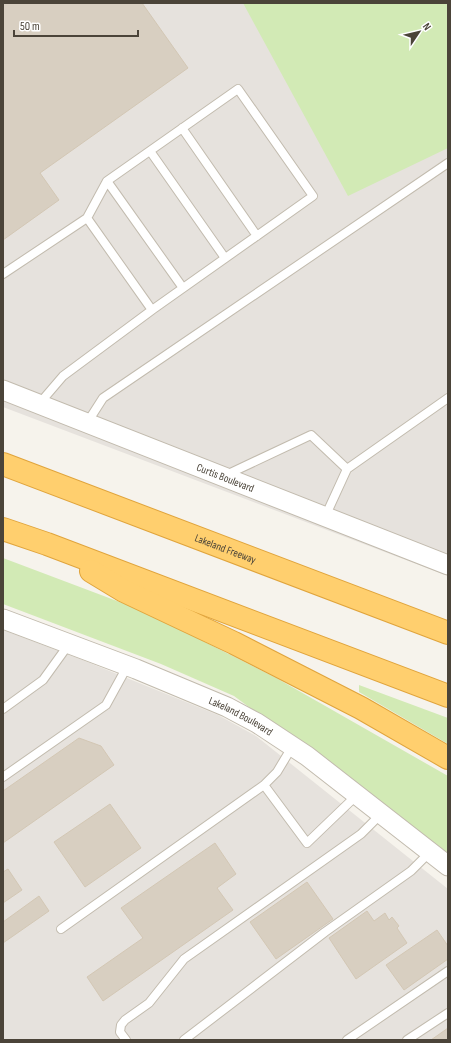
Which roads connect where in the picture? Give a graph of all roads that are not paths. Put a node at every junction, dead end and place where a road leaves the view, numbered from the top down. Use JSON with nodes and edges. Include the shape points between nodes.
{"nodes":[{"id":1,"x":182,"y":128,"type":"junction"},
{"id":2,"x":150,"y":151,"type":"junction"},
{"id":3,"x":448,"y":163,"type":"edge"},
{"id":4,"x":107,"y":182,"type":"junction"},
{"id":5,"x":86,"y":218,"type":"junction"},
{"id":6,"x":257,"y":236,"type":"junction"},
{"id":7,"x":225,"y":258,"type":"junction"},
{"id":8,"x":3,"y":274,"type":"edge"},
{"id":9,"x":183,"y":288,"type":"junction"},
{"id":10,"x":152,"y":310,"type":"junction"},
{"id":11,"x":3,"y":390,"type":"edge"},
{"id":12,"x":448,"y":398,"type":"edge"},
{"id":13,"x":39,"y":404,"type":"junction"},
{"id":14,"x":87,"y":423,"type":"junction"},
{"id":15,"x":3,"y":464,"type":"edge"},
{"id":16,"x":347,"y":469,"type":"junction"},
{"id":17,"x":223,"y":477,"type":"junction"},
{"id":18,"x":325,"y":517,"type":"junction"},
{"id":19,"x":3,"y":529,"type":"edge"},
{"id":20,"x":47,"y":544,"type":"junction"},
{"id":21,"x":448,"y":565,"type":"edge"},
{"id":22,"x":3,"y":618,"type":"edge"},
{"id":23,"x":447,"y":633,"type":"edge"},
{"id":24,"x":70,"y":644,"type":"junction"},
{"id":25,"x":128,"y":665,"type":"junction"},
{"id":26,"x":448,"y":696,"type":"edge"},
{"id":27,"x":3,"y":709,"type":"edge"},
{"id":28,"x":292,"y":747,"type":"junction"},
{"id":29,"x":448,"y":758,"type":"edge"},
{"id":30,"x":3,"y":777,"type":"edge"},
{"id":31,"x":264,"y":785,"type":"junction"},
{"id":32,"x":357,"y":795,"type":"junction"},
{"id":33,"x":381,"y":814,"type":"junction"},
{"id":34,"x":430,"y":852,"type":"junction"},
{"id":35,"x":448,"y":866,"type":"edge"},
{"id":36,"x":60,"y":929,"type":"dead end"},
{"id":37,"x":448,"y":971,"type":"edge"},
{"id":38,"x":448,"y":1013,"type":"edge"},
{"id":39,"x":126,"y":1040,"type":"edge"},
{"id":40,"x":184,"y":1040,"type":"edge"},
{"id":41,"x":347,"y":1040,"type":"edge"},
{"id":42,"x":407,"y":1040,"type":"edge"}],
"edges":[{"from":1,"to":2,"type":"lane"},
{"from":1,"to":6,"type":"lane"},
{"from":1,"to":6,"type":"lane","via":[[238,89],[304,183],[313,196]]},
{"from":2,"to":4,"type":"lane"},
{"from":2,"to":7,"type":"lane"},
{"from":3,"to":14,"type":"lane","via":[[103,398]]},
{"from":4,"to":5,"type":"lane"},
{"from":4,"to":9,"type":"lane"},
{"from":5,"to":8,"type":"lane"},
{"from":5,"to":10,"type":"lane"},
{"from":6,"to":7,"type":"lane"},
{"from":7,"to":9,"type":"lane"},
{"from":9,"to":10,"type":"lane"},
{"from":10,"to":13,"type":"lane","via":[[63,376]]},
{"from":11,"to":13,"type":"street","name":"Curtis Boulevard"},
{"from":12,"to":16,"type":"lane"},
{"from":13,"to":14,"type":"street","name":"Curtis Boulevard"},
{"from":14,"to":17,"type":"street","name":"Curtis Boulevard"},
{"from":15,"to":23,"type":"highway","name":"Lakeland Freeway"},
{"from":16,"to":17,"type":"lane","via":[[311,435]]},
{"from":16,"to":18,"type":"lane"},
{"from":17,"to":18,"type":"street","name":"Curtis Boulevard"},
{"from":18,"to":21,"type":"street","name":"Curtis Boulevard"},
{"from":19,"to":20,"type":"highway"},
{"from":20,"to":26,"type":"highway"},
{"from":20,"to":29,"type":"highway","via":[[124,592],[234,643],[361,708]]},
{"from":22,"to":24,"type":"street","name":"Lakeland Boulevard"},
{"from":24,"to":25,"type":"street","name":"Lakeland Boulevard"},
{"from":24,"to":27,"type":"lane","via":[[43,680]]},
{"from":25,"to":28,"type":"street","name":"Lakeland Boulevard","via":[[227,706]]},
{"from":25,"to":30,"type":"lane","via":[[106,705]]},
{"from":28,"to":31,"type":"lane","via":[[277,772]]},
{"from":28,"to":32,"type":"street","name":"Lakeland Boulevard"},
{"from":31,"to":32,"type":"lane","via":[[307,843]]},
{"from":31,"to":36,"type":"lane"},
{"from":32,"to":33,"type":"street","name":"Lakeland Boulevard"},
{"from":33,"to":34,"type":"street","name":"Lakeland Boulevard"},
{"from":33,"to":39,"type":"lane","via":[[361,834],[184,959],[149,1003],[121,1025],[120,1032]]},
{"from":34,"to":35,"type":"street","name":"Lakeland Boulevard"},
{"from":34,"to":40,"type":"lane","via":[[411,871],[325,932]]},
{"from":37,"to":41,"type":"lane"},
{"from":38,"to":42,"type":"lane"}]}
